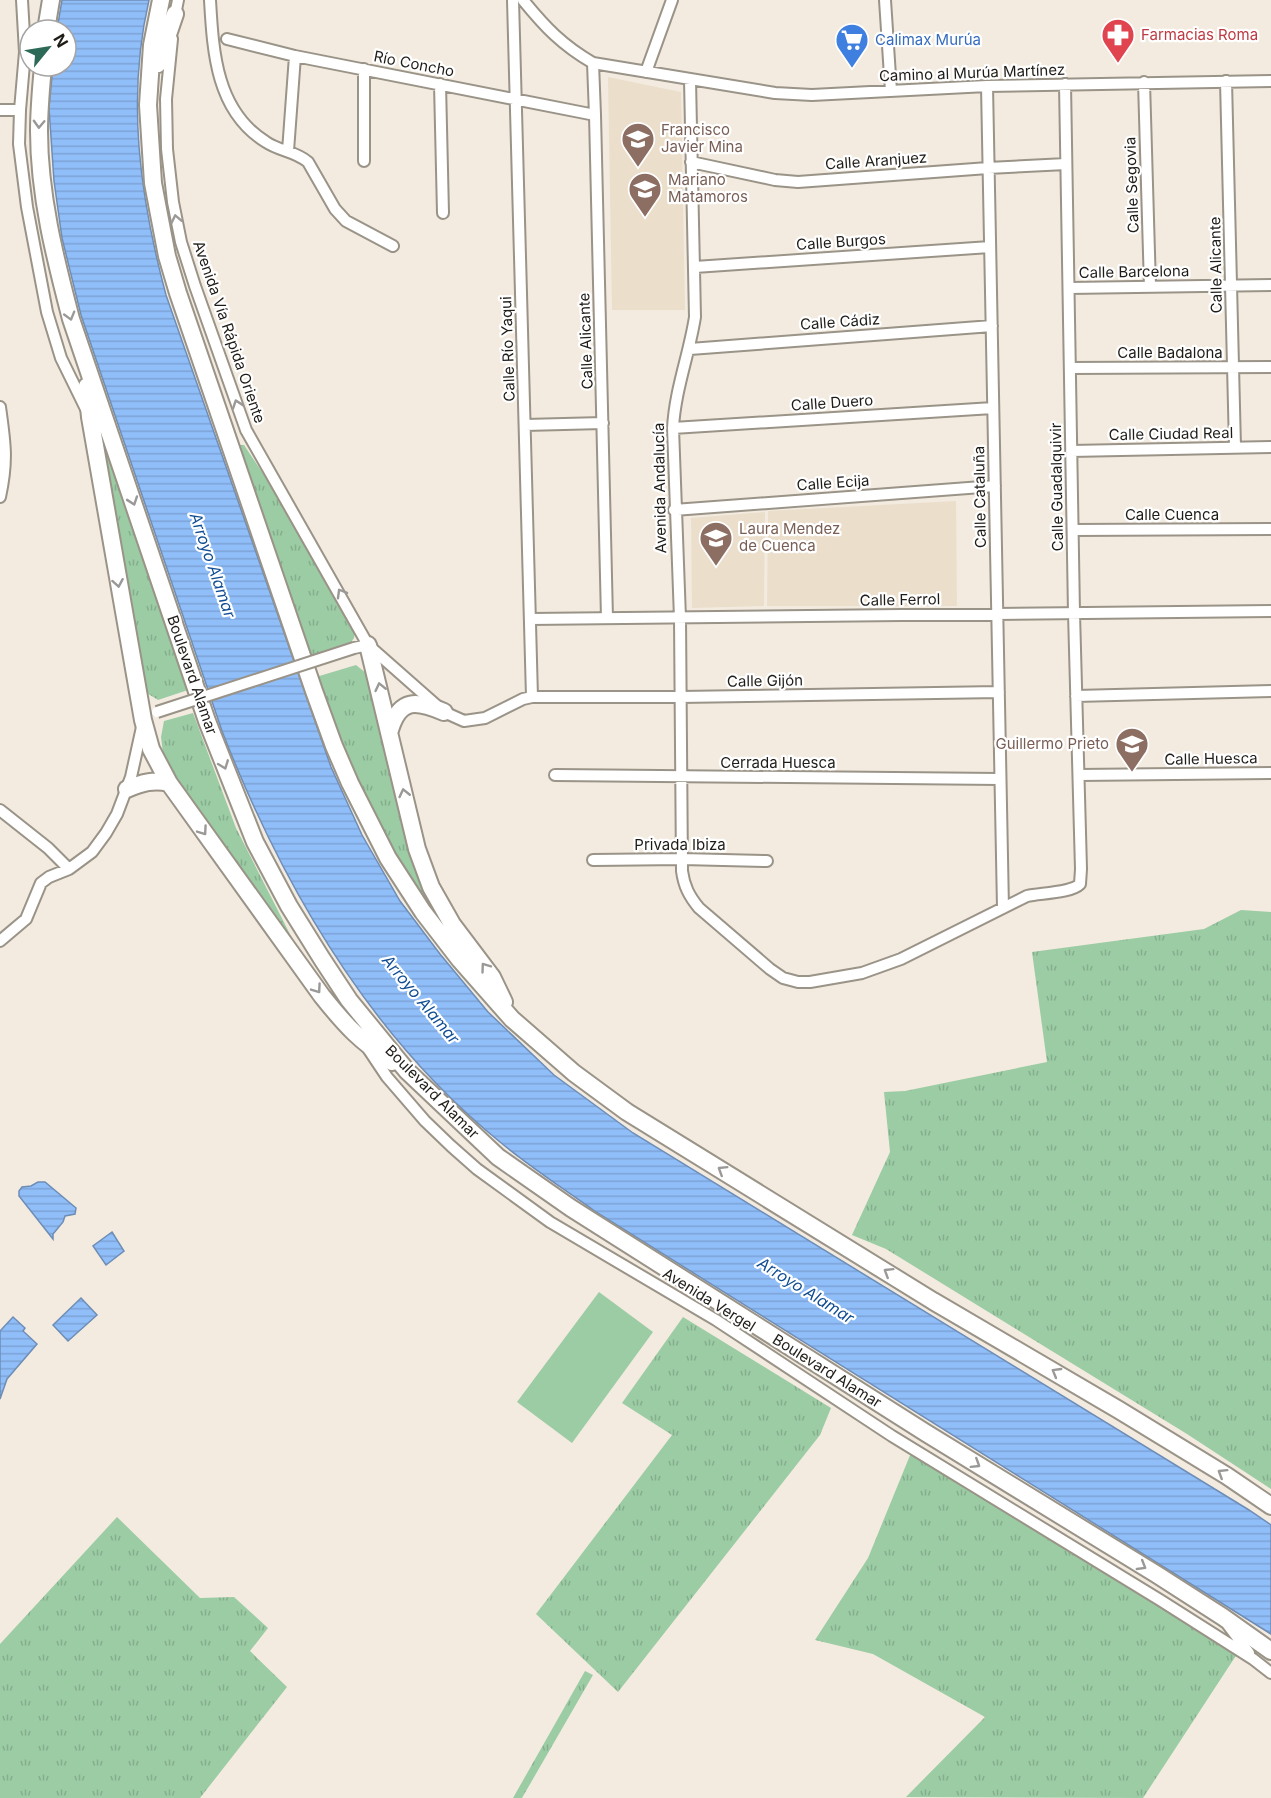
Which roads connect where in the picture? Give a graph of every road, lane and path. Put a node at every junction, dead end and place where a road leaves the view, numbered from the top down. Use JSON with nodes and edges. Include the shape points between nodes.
{"nodes":[{"id":1,"x":22,"y":0,"type":"edge"},
{"id":2,"x":51,"y":0,"type":"edge"},
{"id":3,"x":161,"y":0,"type":"edge"},
{"id":4,"x":210,"y":0,"type":"edge"},
{"id":5,"x":513,"y":0,"type":"edge"},
{"id":6,"x":523,"y":0,"type":"edge"},
{"id":7,"x":672,"y":0,"type":"edge"},
{"id":8,"x":885,"y":0,"type":"edge"},
{"id":9,"x":176,"y":7,"type":"edge"},
{"id":10,"x":48,"y":18,"type":"edge"},
{"id":11,"x":227,"y":39,"type":"dead end"},
{"id":12,"x":295,"y":56,"type":"junction"},
{"id":13,"x":592,"y":63,"type":"junction"},
{"id":14,"x":364,"y":69,"type":"junction"},
{"id":15,"x":646,"y":72,"type":"junction"},
{"id":16,"x":42,"y":78,"type":"edge"},
{"id":17,"x":690,"y":80,"type":"junction"},
{"id":18,"x":1226,"y":81,"type":"junction"},
{"id":19,"x":1271,"y":81,"type":"edge"},
{"id":20,"x":1144,"y":82,"type":"junction"},
{"id":21,"x":440,"y":84,"type":"junction"},
{"id":22,"x":1065,"y":84,"type":"junction"},
{"id":23,"x":987,"y":86,"type":"junction"},
{"id":24,"x":891,"y":91,"type":"junction"},
{"id":25,"x":516,"y":101,"type":"junction"},
{"id":26,"x":148,"y":105,"type":"junction"},
{"id":27,"x":0,"y":110,"type":"edge"},
{"id":28,"x":20,"y":110,"type":"junction"},
{"id":29,"x":596,"y":115,"type":"junction"},
{"id":30,"x":288,"y":151,"type":"junction"},
{"id":31,"x":364,"y":160,"type":"dead end"},
{"id":32,"x":691,"y":162,"type":"junction"},
{"id":33,"x":1066,"y":164,"type":"junction"},
{"id":34,"x":988,"y":168,"type":"junction"},
{"id":35,"x":443,"y":213,"type":"dead end"},
{"id":36,"x":393,"y":246,"type":"dead end"},
{"id":37,"x":990,"y":247,"type":"junction"},
{"id":38,"x":695,"y":267,"type":"junction"},
{"id":39,"x":1271,"y":285,"type":"edge"},
{"id":40,"x":1231,"y":286,"type":"junction"},
{"id":41,"x":1150,"y":287,"type":"junction"},
{"id":42,"x":1069,"y":288,"type":"junction"},
{"id":43,"x":992,"y":326,"type":"junction"},
{"id":44,"x":690,"y":349,"type":"junction"},
{"id":45,"x":84,"y":359,"type":"junction"},
{"id":46,"x":1271,"y":367,"type":"edge"},
{"id":47,"x":1070,"y":368,"type":"junction"},
{"id":48,"x":1233,"y":368,"type":"junction"},
{"id":49,"x":0,"y":407,"type":"edge"},
{"id":50,"x":993,"y":408,"type":"junction"},
{"id":51,"x":90,"y":417,"type":"junction"},
{"id":52,"x":603,"y":423,"type":"junction"},
{"id":53,"x":525,"y":425,"type":"junction"},
{"id":54,"x":673,"y":428,"type":"junction"},
{"id":55,"x":1235,"y":447,"type":"junction"},
{"id":56,"x":1271,"y":447,"type":"edge"},
{"id":57,"x":1071,"y":451,"type":"junction"},
{"id":58,"x":995,"y":486,"type":"junction"},
{"id":59,"x":0,"y":496,"type":"edge"},
{"id":60,"x":674,"y":510,"type":"junction"},
{"id":61,"x":1271,"y":529,"type":"edge"},
{"id":62,"x":1073,"y":530,"type":"junction"},
{"id":63,"x":1271,"y":611,"type":"edge"},
{"id":64,"x":1074,"y":613,"type":"junction"},
{"id":65,"x":997,"y":614,"type":"junction"},
{"id":66,"x":607,"y":618,"type":"junction"},
{"id":67,"x":680,"y":618,"type":"junction"},
{"id":68,"x":530,"y":619,"type":"junction"},
{"id":69,"x":361,"y":646,"type":"junction"},
{"id":70,"x":1271,"y":691,"type":"edge"},
{"id":71,"x":999,"y":692,"type":"junction"},
{"id":72,"x":1077,"y":696,"type":"junction"},
{"id":73,"x":532,"y":697,"type":"junction"},
{"id":74,"x":680,"y":697,"type":"junction"},
{"id":75,"x":444,"y":712,"type":"junction"},
{"id":76,"x":150,"y":716,"type":"junction"},
{"id":77,"x":390,"y":730,"type":"junction"},
{"id":78,"x":1271,"y":773,"type":"edge"},
{"id":79,"x":555,"y":775,"type":"dead end"},
{"id":80,"x":1079,"y":775,"type":"junction"},
{"id":81,"x":682,"y":777,"type":"junction"},
{"id":82,"x":1000,"y":779,"type":"junction"},
{"id":83,"x":170,"y":783,"type":"junction"},
{"id":84,"x":127,"y":789,"type":"junction"},
{"id":85,"x":0,"y":810,"type":"edge"},
{"id":86,"x":682,"y":859,"type":"junction"},
{"id":87,"x":593,"y":860,"type":"dead end"},
{"id":88,"x":767,"y":861,"type":"dead end"},
{"id":89,"x":69,"y":869,"type":"junction"},
{"id":90,"x":1003,"y":908,"type":"junction"},
{"id":91,"x":0,"y":941,"type":"edge"},
{"id":92,"x":512,"y":1019,"type":"junction"},
{"id":93,"x":365,"y":1044,"type":"junction"},
{"id":94,"x":406,"y":1071,"type":"junction"},
{"id":95,"x":1271,"y":1506,"type":"edge"},
{"id":96,"x":1223,"y":1617,"type":"junction"},
{"id":97,"x":1271,"y":1651,"type":"edge"},
{"id":98,"x":1253,"y":1659,"type":"junction"},
{"id":99,"x":1271,"y":1673,"type":"edge"}],
"edges":[{"from":1,"to":28,"type":"street","via":[[25,52]]},
{"from":2,"to":10,"type":"highway"},
{"from":3,"to":26,"type":"highway","via":[[152,45]]},
{"from":4,"to":30,"type":"street","via":[[216,64],[232,109],[263,141]]},
{"from":5,"to":25,"type":"street","name":"Calle Río Yaqui"},
{"from":6,"to":13,"type":"street","name":"Camino al Murúa Martínez","via":[[557,39]]},
{"from":7,"to":15,"type":"street"},
{"from":8,"to":24,"type":"street"},
{"from":9,"to":26,"type":"highway"},
{"from":69,"to":9,"type":"street","name":"Avenida Vía Rápida Oriente","one_way":true,"via":[[344,600],[246,430],[181,242],[167,149],[166,99]]},
{"from":11,"to":12,"type":"street","name":"Río Concho"},
{"from":12,"to":14,"type":"street","name":"Río Concho"},
{"from":12,"to":30,"type":"street"},
{"from":13,"to":15,"type":"street","name":"Camino al Murúa Martínez"},
{"from":13,"to":29,"type":"street","name":"Calle Alicante"},
{"from":14,"to":21,"type":"street","name":"Río Concho"},
{"from":14,"to":31,"type":"street"},
{"from":15,"to":17,"type":"street","name":"Camino al Murúa Martínez"},
{"from":16,"to":45,"type":"highway","name":"Boulevard Alamar","one_way":true,"via":[[39,132],[43,191],[56,263]]},
{"from":17,"to":24,"type":"street","name":"Camino al Murúa Martínez","via":[[812,95]]},
{"from":17,"to":32,"type":"street","name":"Avenida Andalucía"},
{"from":18,"to":19,"type":"street","name":"Camino al Murúa Martínez"},
{"from":18,"to":20,"type":"street","name":"Camino al Murúa Martínez"},
{"from":18,"to":40,"type":"street","name":"Calle Alicante"},
{"from":20,"to":22,"type":"street","name":"Camino al Murúa Martínez"},
{"from":20,"to":41,"type":"street","name":"Calle Segovia"},
{"from":21,"to":25,"type":"street","name":"Río Concho"},
{"from":21,"to":35,"type":"street"},
{"from":22,"to":23,"type":"street","name":"Camino al Murúa Martínez"},
{"from":22,"to":33,"type":"street","name":"Calle Guadalquivir"},
{"from":23,"to":24,"type":"street","name":"Camino al Murúa Martínez"},
{"from":23,"to":34,"type":"street","name":"Calle Cataluña"},
{"from":25,"to":29,"type":"street","name":"Río Concho"},
{"from":25,"to":53,"type":"street","name":"Calle Río Yaqui"},
{"from":26,"to":92,"type":"highway","via":[[153,183],[175,284],[334,746],[370,823],[423,912]]},
{"from":27,"to":28,"type":"street"},
{"from":28,"to":51,"type":"street","via":[[19,144],[27,207],[47,312],[61,358]]},
{"from":29,"to":52,"type":"street","name":"Calle Alicante"},
{"from":30,"to":36,"type":"street","via":[[308,162],[346,221]]},
{"from":32,"to":34,"type":"street","name":"Calle Aranjuez","via":[[798,182]]},
{"from":32,"to":38,"type":"street","name":"Avenida Andalucía"},
{"from":33,"to":34,"type":"street","name":"Calle Aranjuez"},
{"from":33,"to":42,"type":"street","name":"Calle Guadalquivir"},
{"from":34,"to":37,"type":"street","name":"Calle Cataluña"},
{"from":37,"to":38,"type":"street","name":"Calle Burgos"},
{"from":37,"to":43,"type":"street","name":"Calle Cataluña"},
{"from":38,"to":44,"type":"street","name":"Avenida Andalucía","via":[[695,317]]},
{"from":39,"to":40,"type":"street","name":"Calle Barcelona"},
{"from":40,"to":41,"type":"street","name":"Calle Barcelona"},
{"from":40,"to":48,"type":"street","name":"Calle Alicante"},
{"from":41,"to":42,"type":"street","name":"Calle Barcelona"},
{"from":42,"to":47,"type":"street","name":"Calle Guadalquivir"},
{"from":43,"to":44,"type":"street","name":"Calle Cádiz"},
{"from":43,"to":50,"type":"street","name":"Calle Cataluña"},
{"from":44,"to":54,"type":"street","name":"Avenida Andalucía","via":[[674,406]]},
{"from":45,"to":51,"type":"highway"},
{"from":45,"to":94,"type":"highway","name":"Boulevard Alamar","one_way":true,"via":[[207,721],[255,842],[322,959]]},
{"from":46,"to":48,"type":"street","name":"Calle Badalona"},
{"from":47,"to":48,"type":"street","name":"Calle Badalona"},
{"from":47,"to":57,"type":"street","name":"Calle Guadalquivir"},
{"from":48,"to":55,"type":"street","name":"Calle Alicante"},
{"from":49,"to":59,"type":"street","via":[[6,446]]},
{"from":50,"to":54,"type":"street","name":"Calle Duero"},
{"from":50,"to":58,"type":"street","name":"Calle Cataluña"},
{"from":51,"to":76,"type":"highway","one_way":true},
{"from":52,"to":53,"type":"street"},
{"from":52,"to":66,"type":"street","name":"Calle Alicante"},
{"from":53,"to":68,"type":"street","name":"Calle Río Yaqui"},
{"from":54,"to":60,"type":"street","name":"Avenida Andalucía"},
{"from":55,"to":56,"type":"street","name":"Calle Ciudad Real"},
{"from":55,"to":57,"type":"street","name":"Calle Ciudad Real"},
{"from":57,"to":62,"type":"street","name":"Calle Guadalquivir"},
{"from":58,"to":60,"type":"street","name":"Calle Ecija"},
{"from":58,"to":65,"type":"street","name":"Calle Cataluña"},
{"from":60,"to":67,"type":"street","name":"Avenida Andalucía"},
{"from":61,"to":62,"type":"street","name":"Calle Cuenca"},
{"from":62,"to":64,"type":"street","name":"Calle Guadalquivir"},
{"from":63,"to":64,"type":"street","name":"Calle Ferrol"},
{"from":64,"to":65,"type":"street","name":"Calle Ferrol"},
{"from":64,"to":72,"type":"street","name":"Calle Guadalquivir"},
{"from":65,"to":67,"type":"street","name":"Calle Ferrol"},
{"from":65,"to":71,"type":"street","name":"Calle Cataluña"},
{"from":66,"to":67,"type":"street","name":"Calle Ferrol"},
{"from":66,"to":68,"type":"street","name":"Calle Ferrol"},
{"from":67,"to":74,"type":"street","name":"Avenida Andalucía"},
{"from":68,"to":73,"type":"street","name":"Calle Río Yaqui"},
{"from":69,"to":75,"type":"street"},
{"from":69,"to":76,"type":"street","bridge":true},
{"from":77,"to":69,"type":"highway","one_way":true},
{"from":70,"to":72,"type":"street"},
{"from":71,"to":74,"type":"street","name":"Calle Gijón"},
{"from":71,"to":82,"type":"street","name":"Calle Cataluña"},
{"from":72,"to":80,"type":"street","name":"Calle Guadalquivir"},
{"from":73,"to":74,"type":"street","name":"Calle Gijón"},
{"from":73,"to":75,"type":"street","via":[[475,720],[464,721]]},
{"from":74,"to":81,"type":"street","name":"Avenida Andalucía"},
{"from":75,"to":77,"type":"highway","via":[[421,704],[404,706]]},
{"from":76,"to":83,"type":"highway","via":[[151,749]]},
{"from":76,"to":84,"type":"street"},
{"from":92,"to":77,"type":"highway","one_way":true,"via":[[492,976],[452,924],[431,887],[417,849]]},
{"from":78,"to":80,"type":"street","name":"Calle Huesca"},
{"from":79,"to":81,"type":"street","name":"Cerrada Huesca"},
{"from":80,"to":90,"type":"street","name":"Calle Guadalquivir","via":[[1080,884],[1069,891],[1026,896]]},
{"from":81,"to":82,"type":"street","name":"Cerrada Huesca"},
{"from":81,"to":86,"type":"street","name":"Avenida Andalucía"},
{"from":82,"to":90,"type":"street","name":"Calle Cataluña"},
{"from":83,"to":84,"type":"highway","via":[[146,782]]},
{"from":83,"to":93,"type":"highway","one_way":true,"via":[[322,996]]},
{"from":84,"to":89,"type":"street","via":[[106,833],[92,852]]},
{"from":85,"to":89,"type":"street"},
{"from":86,"to":87,"type":"street","name":"Privada Ibiza"},
{"from":86,"to":88,"type":"street","name":"Privada Ibiza"},
{"from":86,"to":90,"type":"street","name":"Avenida Andalucía","via":[[684,884],[699,908],[770,969],[798,982],[844,977],[901,959]]},
{"from":89,"to":91,"type":"street","via":[[41,883],[26,919]]},
{"from":95,"to":92,"type":"highway","one_way":true,"via":[[627,1112],[574,1073]]},
{"from":93,"to":94,"type":"highway"},
{"from":93,"to":98,"type":"street","name":"Avenida Vergel","via":[[425,1121],[477,1169],[541,1215],[716,1320],[892,1436]]},
{"from":94,"to":96,"type":"highway","name":"Boulevard Alamar","one_way":true,"via":[[498,1157],[571,1208]]},
{"from":96,"to":97,"type":"highway","name":"Boulevard Alamar"},
{"from":96,"to":98,"type":"street"},
{"from":98,"to":99,"type":"street"}]}
